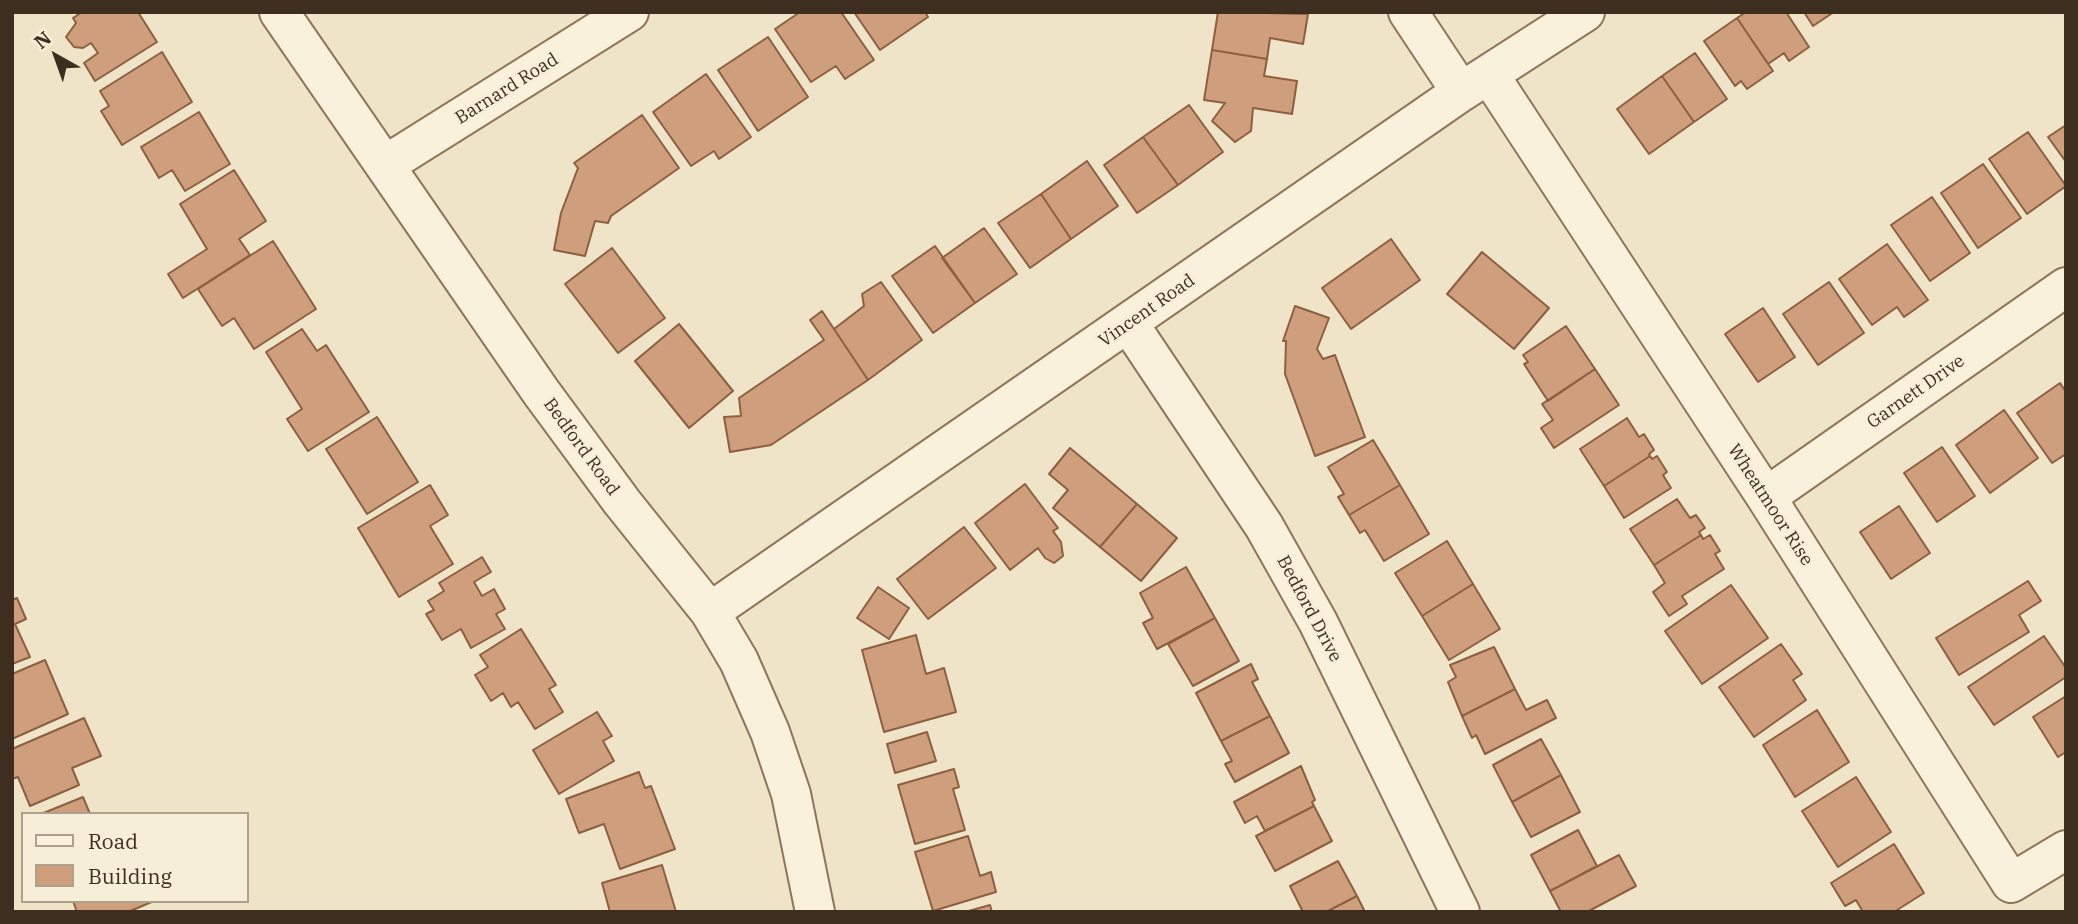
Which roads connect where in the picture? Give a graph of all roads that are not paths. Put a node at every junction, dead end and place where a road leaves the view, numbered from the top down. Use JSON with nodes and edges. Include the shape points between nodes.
{"nodes":[{"id":1,"x":279,"y":12,"type":"edge"},
{"id":2,"x":629,"y":12,"type":"edge"},
{"id":3,"x":1408,"y":12,"type":"edge"},
{"id":4,"x":1585,"y":12,"type":"edge"},
{"id":5,"x":1476,"y":84,"type":"junction"},
{"id":6,"x":385,"y":166,"type":"junction"},
{"id":7,"x":2066,"y":287,"type":"edge"},
{"id":8,"x":1129,"y":324,"type":"junction"},
{"id":9,"x":1766,"y":497,"type":"junction"},
{"id":10,"x":710,"y":612,"type":"junction"},
{"id":11,"x":2066,"y":850,"type":"edge"},
{"id":12,"x":815,"y":912,"type":"edge"},
{"id":13,"x":1460,"y":912,"type":"edge"}],
"edges":[{"from":1,"to":6,"type":"street","name":"Bedford Road"},
{"from":2,"to":6,"type":"street","name":"Barnard Road"},
{"from":3,"to":5,"type":"street","name":"Wheatmoor Rise"},
{"from":4,"to":5,"type":"street","name":"Vincent Road"},
{"from":5,"to":8,"type":"street","name":"Vincent Road"},
{"from":5,"to":9,"type":"street","name":"Wheatmoor Rise"},
{"from":6,"to":10,"type":"street","name":"Bedford Road","via":[[541,392]]},
{"from":7,"to":9,"type":"street","name":"Garnett Drive"},
{"from":8,"to":10,"type":"street","name":"Vincent Road"},
{"from":8,"to":13,"type":"street","name":"Bedford Drive","via":[[1264,526],[1318,622]]},
{"from":9,"to":11,"type":"street","name":"Wheatmoor Rise","via":[[2011,883]]},
{"from":10,"to":12,"type":"street","name":"Bedford Road","via":[[739,661],[770,732],[791,794]]}]}
